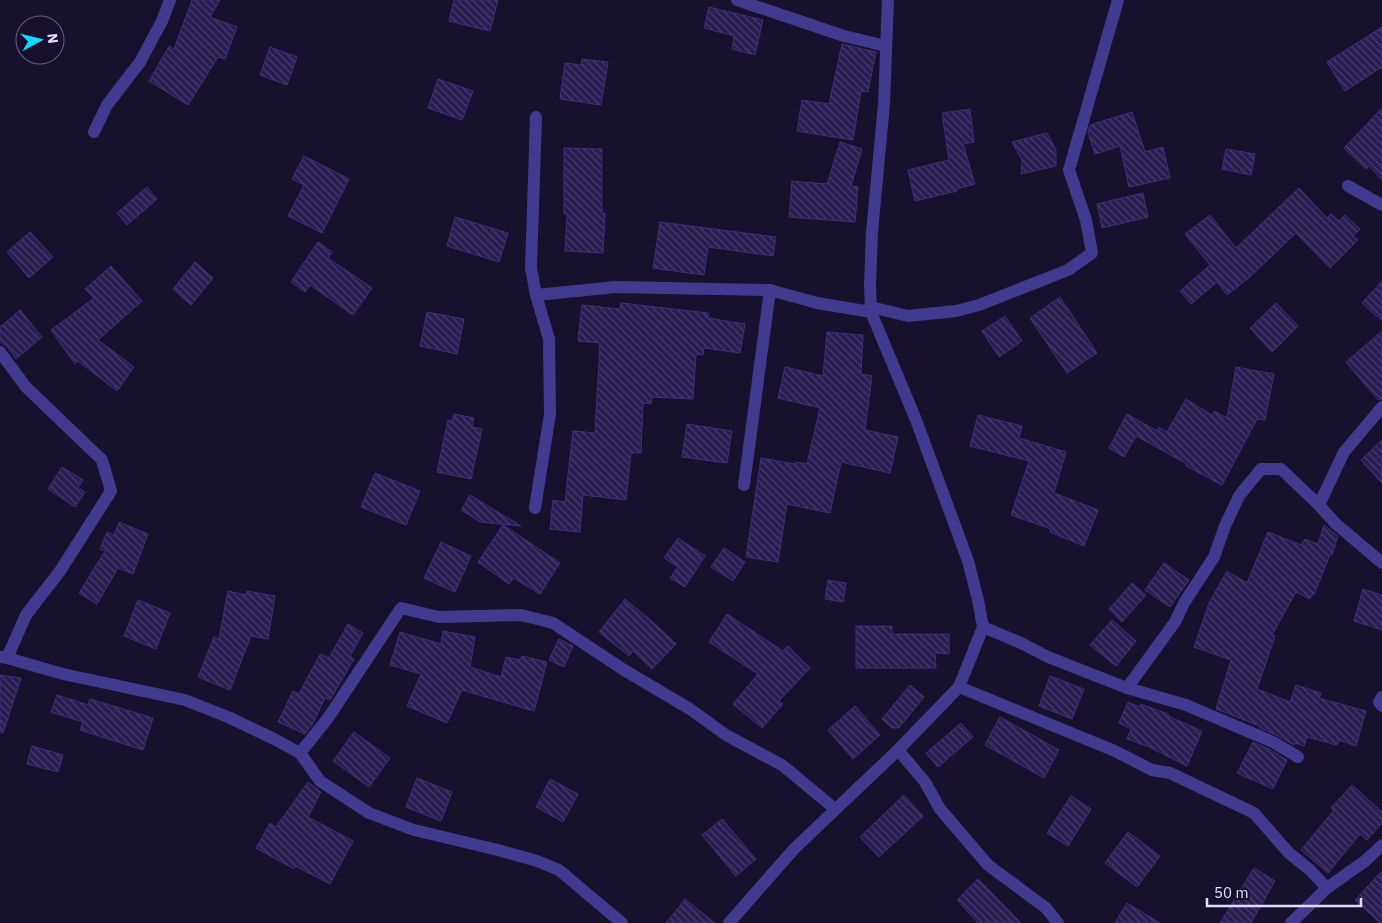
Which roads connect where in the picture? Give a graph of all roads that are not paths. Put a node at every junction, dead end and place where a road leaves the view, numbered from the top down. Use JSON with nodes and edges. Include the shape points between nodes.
{"nodes":[{"id":1,"x":170,"y":0,"type":"edge"},
{"id":2,"x":737,"y":0,"type":"edge"},
{"id":3,"x":888,"y":0,"type":"edge"},
{"id":4,"x":1118,"y":0,"type":"edge"},
{"id":5,"x":886,"y":46,"type":"junction"},
{"id":6,"x":536,"y":117,"type":"dead end"},
{"id":7,"x":94,"y":132,"type":"dead end"},
{"id":8,"x":1348,"y":186,"type":"dead end"},
{"id":9,"x":1382,"y":205,"type":"edge"},
{"id":10,"x":770,"y":290,"type":"junction"},
{"id":11,"x":536,"y":295,"type":"junction"},
{"id":12,"x":871,"y":309,"type":"junction"},
{"id":13,"x":0,"y":352,"type":"edge"},
{"id":14,"x":1382,"y":407,"type":"edge"},
{"id":15,"x":744,"y":485,"type":"dead end"},
{"id":16,"x":1319,"y":505,"type":"junction"},
{"id":17,"x":535,"y":508,"type":"dead end"},
{"id":18,"x":1382,"y":563,"type":"edge"},
{"id":19,"x":983,"y":627,"type":"junction"},
{"id":20,"x":4,"y":658,"type":"edge"},
{"id":21,"x":959,"y":687,"type":"junction"},
{"id":22,"x":1126,"y":688,"type":"junction"},
{"id":23,"x":1382,"y":697,"type":"edge"},
{"id":24,"x":1382,"y":706,"type":"edge"},
{"id":25,"x":898,"y":750,"type":"junction"},
{"id":26,"x":300,"y":753,"type":"junction"},
{"id":27,"x":1298,"y":757,"type":"dead end"},
{"id":28,"x":835,"y":809,"type":"junction"},
{"id":29,"x":1382,"y":845,"type":"edge"},
{"id":30,"x":1327,"y":888,"type":"junction"},
{"id":31,"x":622,"y":923,"type":"edge"},
{"id":32,"x":729,"y":923,"type":"edge"},
{"id":33,"x":1058,"y":923,"type":"edge"},
{"id":34,"x":1290,"y":923,"type":"edge"}],
"edges":[{"from":1,"to":7,"type":"street","via":[[140,62],[107,105]]},
{"from":2,"to":5,"type":"street","via":[[844,36]]},
{"from":3,"to":5,"type":"street"},
{"from":4,"to":12,"type":"street","via":[[1069,170],[1086,220],[1092,253],[1068,270],[956,311],[908,316]]},
{"from":5,"to":12,"type":"street","via":[[872,232]]},
{"from":6,"to":11,"type":"street","via":[[531,268]]},
{"from":8,"to":9,"type":"street"},
{"from":10,"to":11,"type":"street","via":[[616,287]]},
{"from":10,"to":12,"type":"street","via":[[817,303]]},
{"from":10,"to":15,"type":"street"},
{"from":11,"to":17,"type":"street","via":[[549,339],[550,414]]},
{"from":12,"to":19,"type":"street","via":[[968,561]]},
{"from":13,"to":20,"type":"street","via":[[26,387],[102,460],[111,491],[60,571],[26,614]]},
{"from":14,"to":16,"type":"street","via":[[1344,452]]},
{"from":16,"to":18,"type":"street"},
{"from":16,"to":22,"type":"street","via":[[1281,469],[1261,469],[1239,496],[1214,558],[1165,636]]},
{"from":19,"to":21,"type":"street"},
{"from":19,"to":22,"type":"street"},
{"from":20,"to":26,"type":"street","via":[[184,700],[228,717]]},
{"from":21,"to":25,"type":"street"},
{"from":21,"to":30,"type":"street","via":[[1116,751],[1152,770],[1170,773],[1254,813],[1289,853]]},
{"from":22,"to":27,"type":"street","via":[[1186,705],[1273,742]]},
{"from":23,"to":24,"type":"street","via":[[1379,702]]},
{"from":25,"to":28,"type":"street"},
{"from":25,"to":33,"type":"street","via":[[925,782],[940,809],[988,865],[1046,908]]},
{"from":26,"to":28,"type":"street","via":[[328,718],[401,608],[439,617],[521,615],[553,623],[726,735],[782,765]]},
{"from":26,"to":31,"type":"street","via":[[320,781],[370,813],[414,830],[498,850],[559,870]]},
{"from":28,"to":32,"type":"street","via":[[794,849]]},
{"from":29,"to":30,"type":"street"},
{"from":30,"to":34,"type":"street"}]}
